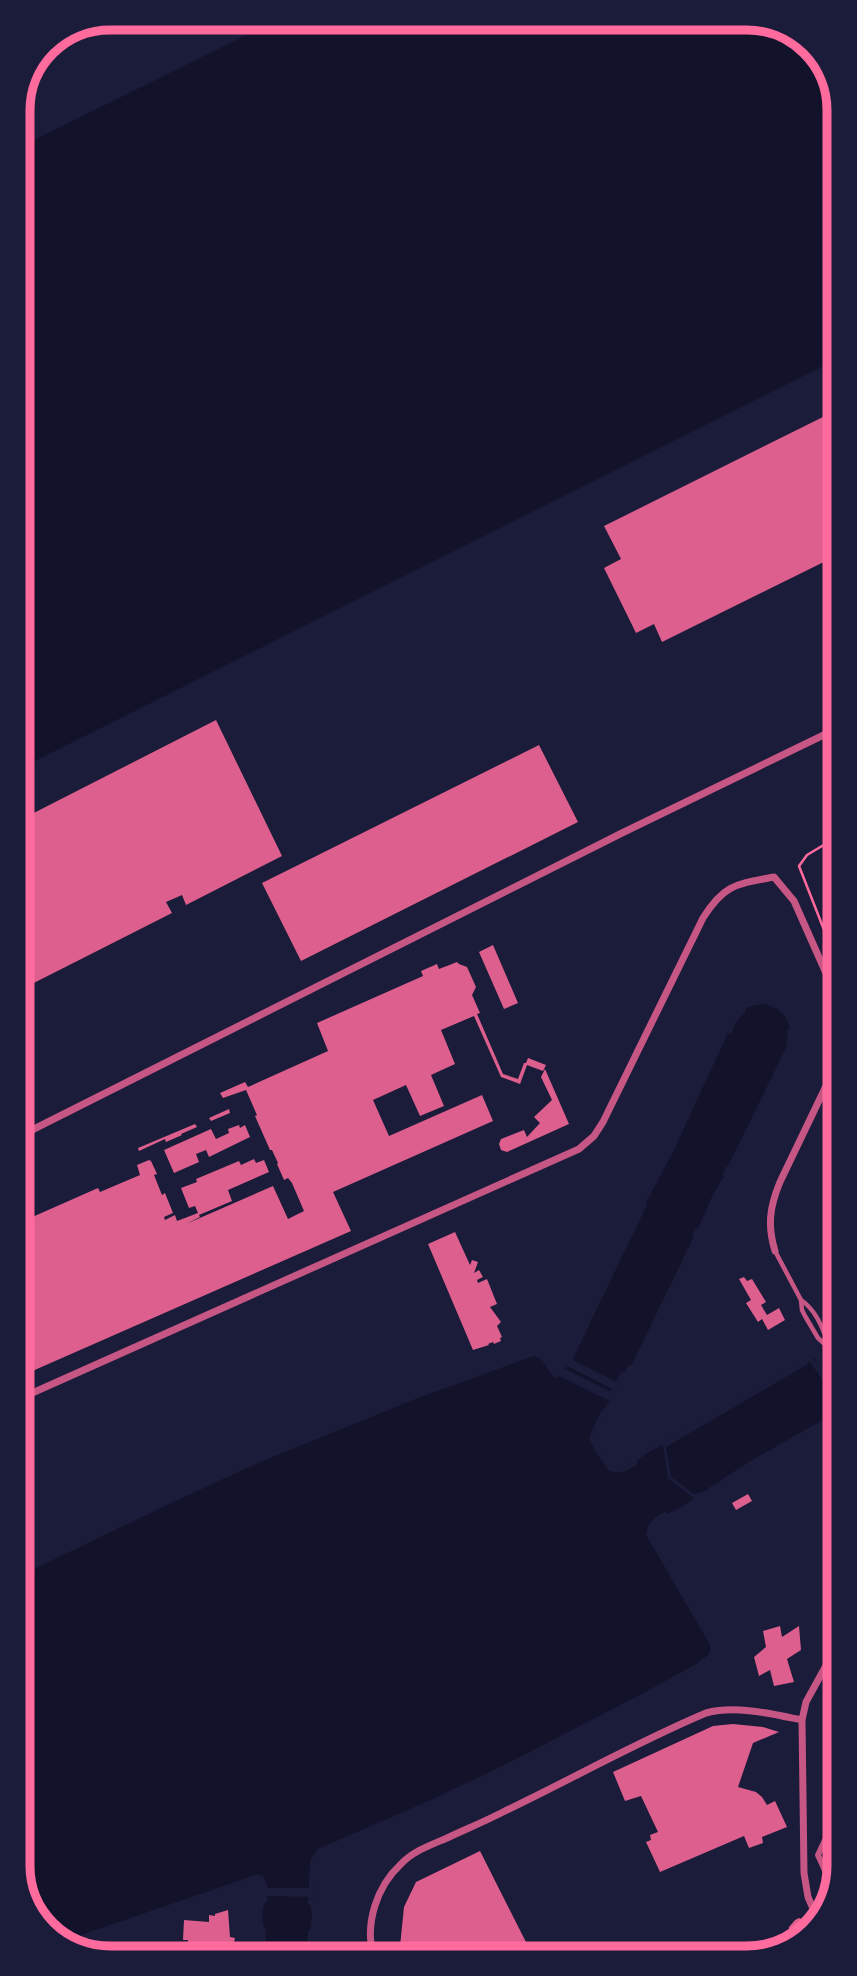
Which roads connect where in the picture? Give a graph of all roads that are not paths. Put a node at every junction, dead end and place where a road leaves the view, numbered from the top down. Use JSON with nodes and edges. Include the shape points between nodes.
{"nodes":[{"id":1,"x":827,"y":733,"type":"edge"},
{"id":2,"x":827,"y":975,"type":"edge"},
{"id":3,"x":827,"y":1084,"type":"edge"},
{"id":4,"x":30,"y":1131,"type":"edge"},
{"id":5,"x":775,"y":1251,"type":"joint"},
{"id":6,"x":801,"y":1300,"type":"junction"},
{"id":7,"x":827,"y":1343,"type":"edge"},
{"id":8,"x":827,"y":1346,"type":"edge"},
{"id":9,"x":30,"y":1394,"type":"edge"},
{"id":10,"x":827,"y":1664,"type":"edge"},
{"id":11,"x":802,"y":1720,"type":"junction"},
{"id":12,"x":827,"y":1836,"type":"edge"},
{"id":13,"x":827,"y":1875,"type":"edge"},
{"id":14,"x":814,"y":1911,"type":"edge"},
{"id":15,"x":370,"y":1946,"type":"edge"}],
"edges":[{"from":1,"to":4,"type":"street"},
{"from":2,"to":9,"type":"street","via":[[794,901],[774,877],[735,885],[721,894],[703,918],[603,1122],[579,1149]]},
{"from":3,"to":5,"type":"street","via":[[773,1199],[770,1226]]},
{"from":5,"to":6,"type":"lane"},
{"from":6,"to":7,"type":"lane","via":[[810,1306]]},
{"from":6,"to":8,"type":"lane","via":[[802,1310]]},
{"from":10,"to":11,"type":"street","via":[[806,1702]]},
{"from":11,"to":14,"type":"street","via":[[804,1873]]},
{"from":11,"to":15,"type":"street","via":[[741,1710],[706,1713],[418,1851],[386,1881],[373,1909]]},
{"from":12,"to":13,"type":"street","via":[[818,1855]]}]}
